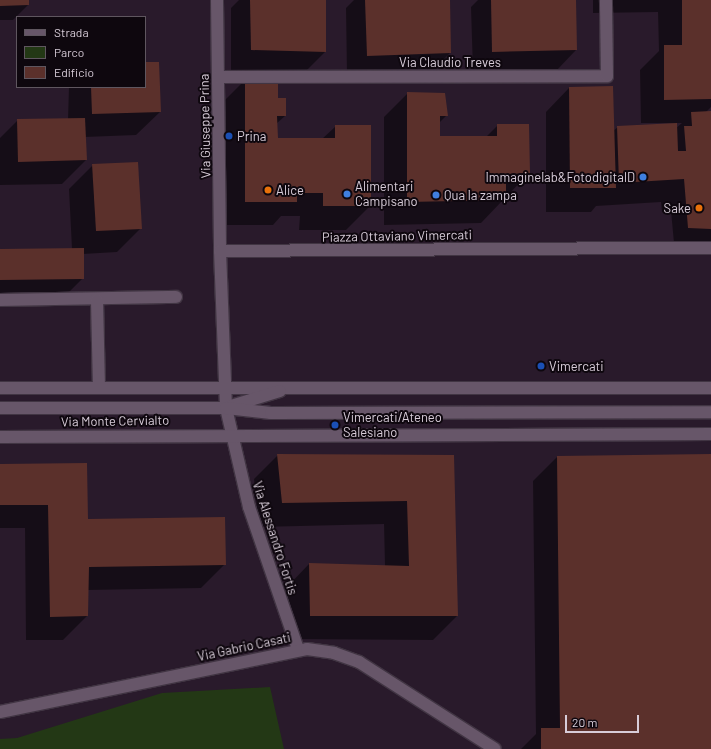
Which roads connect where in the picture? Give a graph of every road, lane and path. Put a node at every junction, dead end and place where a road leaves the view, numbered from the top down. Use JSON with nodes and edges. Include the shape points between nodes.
{"nodes":[{"id":1,"x":218,"y":0,"type":"edge"},
{"id":2,"x":606,"y":0,"type":"edge"},
{"id":3,"x":218,"y":77,"type":"junction"},
{"id":4,"x":711,"y":248,"type":"edge"},
{"id":5,"x":220,"y":251,"type":"junction"},
{"id":6,"x":176,"y":297,"type":"dead end"},
{"id":7,"x":0,"y":300,"type":"edge"},
{"id":8,"x":97,"y":300,"type":"junction"},
{"id":9,"x":0,"y":388,"type":"edge"},
{"id":10,"x":99,"y":388,"type":"junction"},
{"id":11,"x":224,"y":388,"type":"junction"},
{"id":12,"x":290,"y":388,"type":"junction"},
{"id":13,"x":711,"y":388,"type":"edge"},
{"id":14,"x":0,"y":408,"type":"edge"},
{"id":15,"x":226,"y":408,"type":"junction"},
{"id":16,"x":711,"y":412,"type":"edge"},
{"id":17,"x":230,"y":434,"type":"junction"},
{"id":18,"x":711,"y":434,"type":"edge"},
{"id":19,"x":0,"y":437,"type":"edge"},
{"id":20,"x":298,"y":649,"type":"junction"},
{"id":21,"x":0,"y":712,"type":"edge"},
{"id":22,"x":495,"y":749,"type":"edge"}],
"edges":[{"from":1,"to":3,"type":"street","name":"Via Giuseppe Prina"},
{"from":2,"to":3,"type":"street","name":"Via Claudio Treves","via":[[607,76]]},
{"from":3,"to":5,"type":"street","name":"Via Giuseppe Prina"},
{"from":4,"to":5,"type":"street","name":"Piazza Ottaviano Vimercati"},
{"from":5,"to":11,"type":"street"},
{"from":6,"to":8,"type":"street"},
{"from":7,"to":8,"type":"street"},
{"from":8,"to":10,"type":"street"},
{"from":9,"to":10,"type":"street"},
{"from":10,"to":11,"type":"street"},
{"from":11,"to":12,"type":"street"},
{"from":11,"to":15,"type":"street"},
{"from":12,"to":13,"type":"street"},
{"from":12,"to":15,"type":"street"},
{"from":14,"to":15,"type":"street","name":"Via Monte Cervialto"},
{"from":15,"to":16,"type":"street","via":[[271,413]]},
{"from":15,"to":17,"type":"street"},
{"from":17,"to":18,"type":"street"},
{"from":17,"to":19,"type":"street","name":"Via Monte Cervialto"},
{"from":17,"to":20,"type":"street","name":"Via Alessandro Fortis","via":[[256,532]]},
{"from":20,"to":21,"type":"street","name":"Via Gabrio Casati"},
{"from":20,"to":22,"type":"street","name":"Via Gabrio Casati","via":[[320,650],[351,658]]}]}
